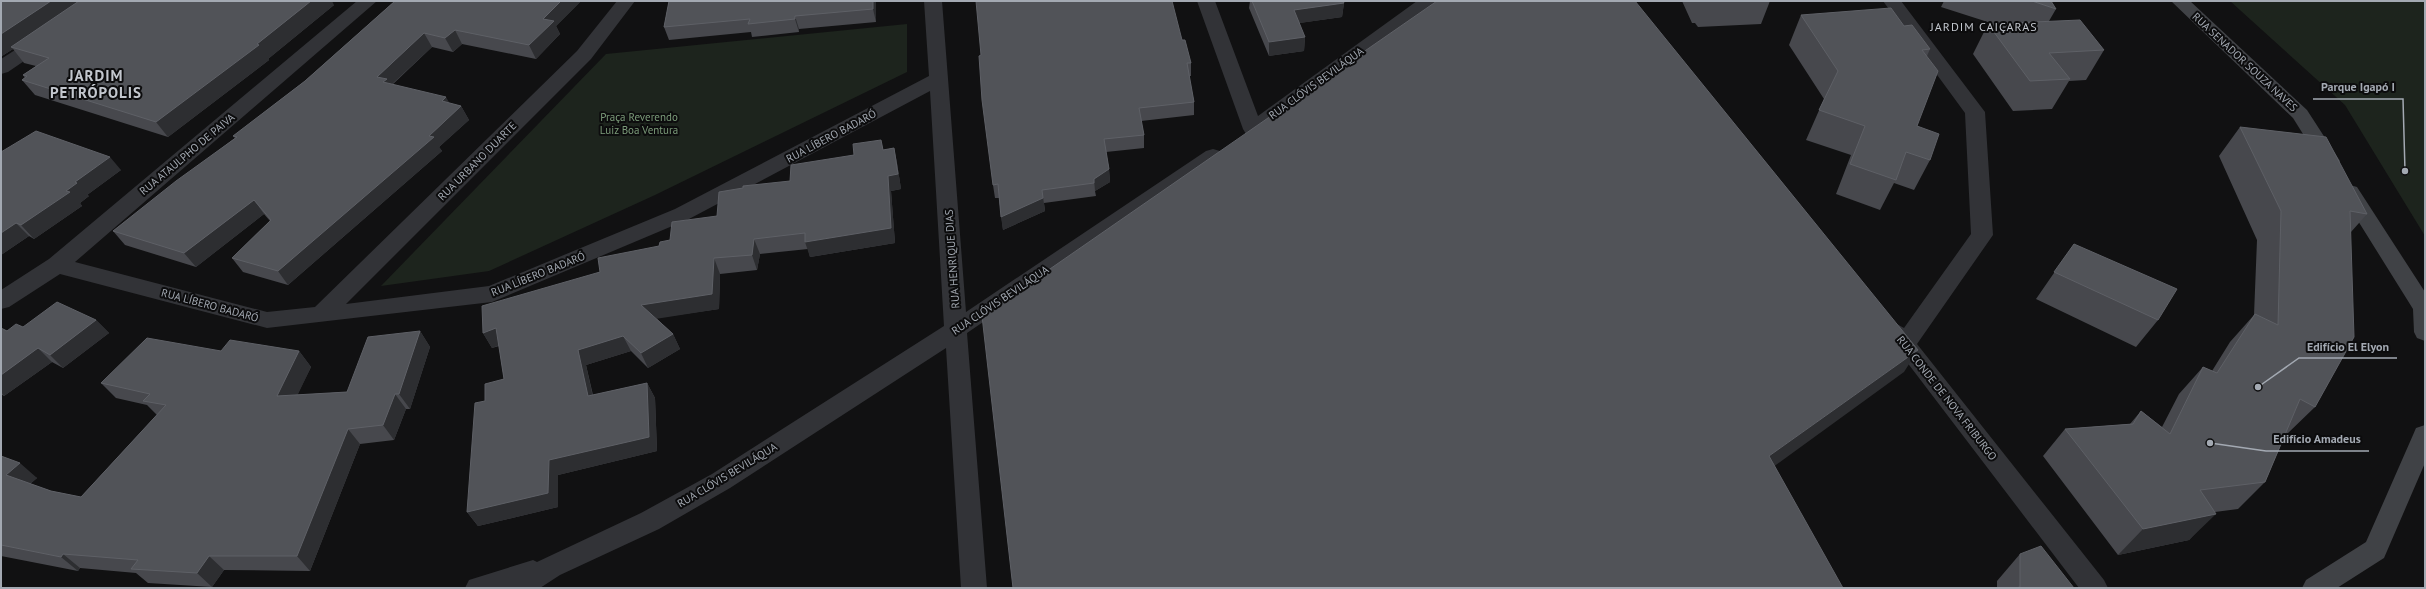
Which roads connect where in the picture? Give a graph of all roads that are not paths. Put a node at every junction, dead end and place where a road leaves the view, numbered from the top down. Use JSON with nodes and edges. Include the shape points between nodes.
{"nodes":[{"id":1,"x":368,"y":1,"type":"edge"},
{"id":2,"x":626,"y":1,"type":"edge"},
{"id":3,"x":933,"y":1,"type":"edge"},
{"id":4,"x":1206,"y":1,"type":"edge"},
{"id":5,"x":1428,"y":1,"type":"edge"},
{"id":6,"x":1892,"y":1,"type":"edge"},
{"id":7,"x":2180,"y":1,"type":"edge"},
{"id":8,"x":57,"y":30,"type":"edge"},
{"id":9,"x":1,"y":68,"type":"edge"},
{"id":10,"x":939,"y":78,"type":"junction"},
{"id":11,"x":1240,"y":138,"type":"junction"},
{"id":12,"x":57,"y":265,"type":"junction"},
{"id":13,"x":1,"y":301,"type":"edge"},
{"id":14,"x":1880,"y":313,"type":"edge"},
{"id":15,"x":322,"y":315,"type":"junction"},
{"id":16,"x":957,"y":329,"type":"junction"},
{"id":17,"x":2425,"y":332,"type":"edge"},
{"id":18,"x":1905,"y":344,"type":"junction"},
{"id":19,"x":2425,"y":435,"type":"edge"},
{"id":20,"x":551,"y":567,"type":"junction"},
{"id":21,"x":478,"y":588,"type":"edge"},
{"id":22,"x":518,"y":588,"type":"edge"},
{"id":23,"x":974,"y":588,"type":"edge"},
{"id":24,"x":2095,"y":588,"type":"edge"},
{"id":25,"x":2315,"y":588,"type":"edge"}],
"edges":[{"from":1,"to":12,"type":"street","name":"RUA ATAULPHO DE PAIVA"},
{"from":2,"to":15,"type":"street","name":"RUA URBANO DUARTE","via":[[584,55]]},
{"from":3,"to":10,"type":"street","name":"RUA HENRIQUE DIAS"},
{"from":4,"to":11,"type":"street"},
{"from":5,"to":11,"type":"street","name":"RUA CLÓVIS BEVILÁQUA"},
{"from":6,"to":18,"type":"street","via":[[1975,112],[1982,235]]},
{"from":7,"to":17,"type":"main road","name":"RUA SENADOR SOUZA NAVES","via":[[2300,114],[2424,308]]},
{"from":8,"to":9,"type":"street"},
{"from":10,"to":15,"type":"street","name":"RUA LÍBERO BADARÓ","via":[[682,214],[492,294]]},
{"from":10,"to":16,"type":"street","name":"RUA HENRIQUE DIAS"},
{"from":11,"to":16,"type":"street","name":"RUA CLÓVIS BEVILÁQUA"},
{"from":12,"to":13,"type":"street","name":"RUA ATAULPHO DE PAIVA"},
{"from":12,"to":15,"type":"street","name":"RUA LÍBERO BADARÓ","via":[[267,320]]},
{"from":14,"to":18,"type":"street","name":"RUA CONDE DE NOVA FRIBURGO"},
{"from":16,"to":20,"type":"street","name":"RUA CLÓVIS BEVILÁQUA","via":[[721,481],[650,521]]},
{"from":16,"to":23,"type":"street","name":"RUA HENRIQUE DIAS"},
{"from":18,"to":24,"type":"street","name":"RUA CONDE DE NOVA FRIBURGO"},
{"from":19,"to":25,"type":"main road","via":[[2375,550]]},
{"from":20,"to":21,"type":"street","name":"RUA CLÓVIS BEVILÁQUA"},
{"from":20,"to":22,"type":"street","name":"RUA CLÓVIS BEVILÁQUA"}]}
